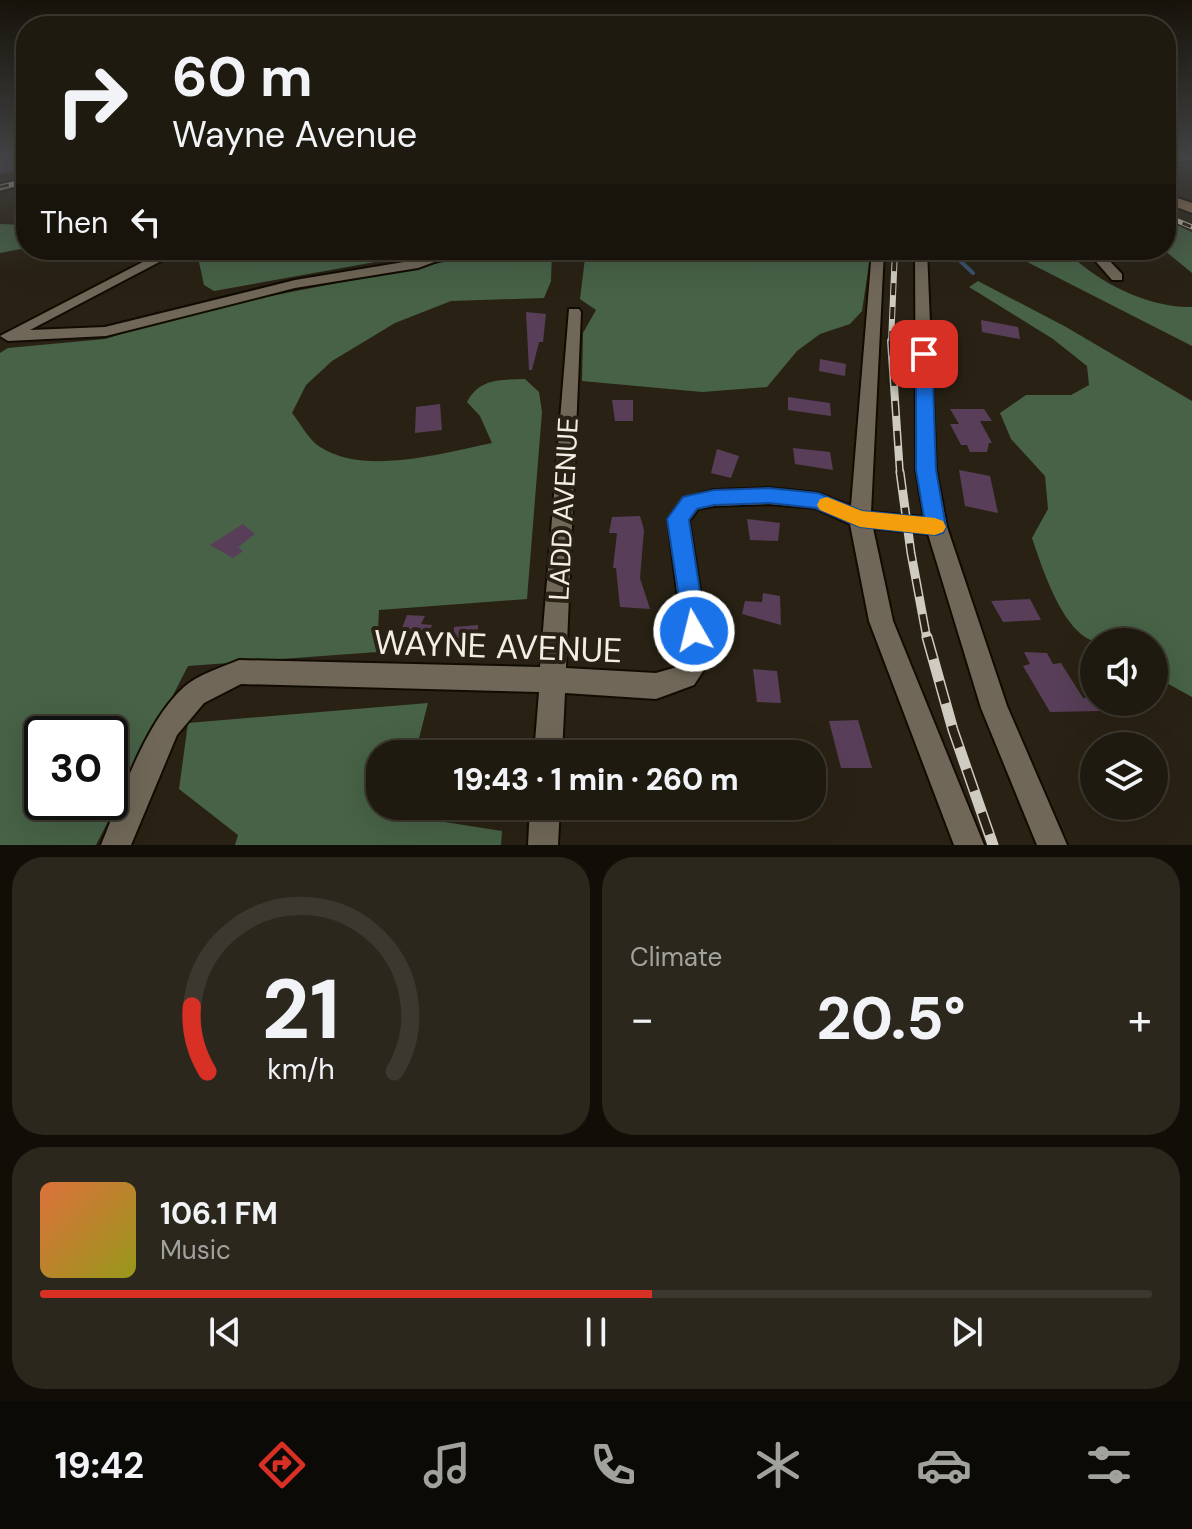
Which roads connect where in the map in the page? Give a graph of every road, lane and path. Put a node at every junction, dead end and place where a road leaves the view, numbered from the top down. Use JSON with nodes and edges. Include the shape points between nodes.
{"nodes":[{"id":1,"x":156,"y":260,"type":"edge"},
{"id":2,"x":430,"y":260,"type":"edge"},
{"id":3,"x":877,"y":260,"type":"edge"},
{"id":4,"x":921,"y":260,"type":"edge"},
{"id":5,"x":1101,"y":260,"type":"edge"},
{"id":6,"x":1117,"y":277,"type":"dead end"},
{"id":7,"x":574,"y":312,"type":"dead end"},
{"id":8,"x":4,"y":338,"type":"edge"},
{"id":9,"x":860,"y":519,"type":"junction"},
{"id":10,"x":936,"y":527,"type":"junction"},
{"id":11,"x":553,"y":680,"type":"junction"},
{"id":12,"x":549,"y":740,"type":"edge"},
{"id":13,"x":544,"y":820,"type":"edge"},
{"id":14,"x":116,"y":845,"type":"edge"},
{"id":15,"x":543,"y":845,"type":"edge"},
{"id":16,"x":969,"y":845,"type":"edge"},
{"id":17,"x":1052,"y":845,"type":"edge"}],
"edges":[{"from":1,"to":8,"type":"street"},
{"from":2,"to":8,"type":"street","via":[[295,284],[106,331]]},
{"from":3,"to":9,"type":"street"},
{"from":4,"to":10,"type":"street","via":[[926,470]]},
{"from":5,"to":6,"type":"street"},
{"from":7,"to":11,"type":"street","name":"LADD AVENUE"},
{"from":9,"to":10,"type":"street","name":"WAYNE AVENUE"},
{"from":9,"to":11,"type":"street","name":"WAYNE AVENUE","via":[[818,501],[769,496],[691,503],[678,519],[698,659],[685,676],[656,686]]},
{"from":9,"to":16,"type":"street","via":[[881,621]]},
{"from":10,"to":17,"type":"street","via":[[994,708]]},
{"from":11,"to":12,"type":"street","name":"LADD AVENUE"},
{"from":11,"to":14,"type":"street","name":"WAYNE AVENUE","via":[[239,672],[195,694],[167,725]]},
{"from":13,"to":15,"type":"street"}]}
